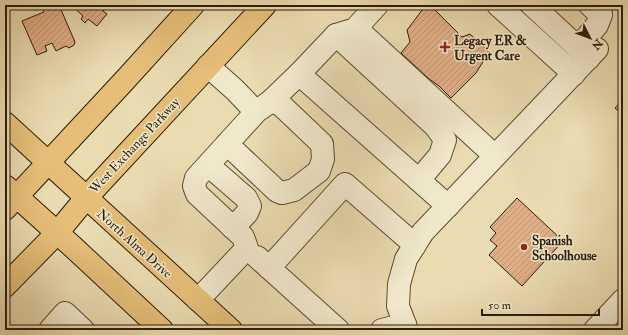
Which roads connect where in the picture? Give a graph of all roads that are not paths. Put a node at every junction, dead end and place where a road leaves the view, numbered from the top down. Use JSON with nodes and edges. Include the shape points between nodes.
{"nodes":[{"id":1,"x":193,"y":5,"type":"edge"},
{"id":2,"x":265,"y":5,"type":"edge"},
{"id":3,"x":377,"y":5,"type":"edge"},
{"id":4,"x":532,"y":5,"type":"edge"},
{"id":5,"x":590,"y":5,"type":"edge"},
{"id":6,"x":500,"y":6,"type":"edge"},
{"id":7,"x":346,"y":32,"type":"junction"},
{"id":8,"x":588,"y":52,"type":"junction"},
{"id":9,"x":208,"y":66,"type":"junction"},
{"id":10,"x":299,"y":74,"type":"junction"},
{"id":11,"x":574,"y":74,"type":"junction"},
{"id":12,"x":264,"y":106,"type":"junction"},
{"id":13,"x":5,"y":123,"type":"edge"},
{"id":14,"x":227,"y":144,"type":"junction"},
{"id":15,"x":495,"y":156,"type":"junction"},
{"id":16,"x":48,"y":163,"type":"junction"},
{"id":17,"x":208,"y":165,"type":"junction"},
{"id":18,"x":419,"y":180,"type":"junction"},
{"id":19,"x":9,"y":197,"type":"edge"},
{"id":20,"x":86,"y":198,"type":"junction"},
{"id":21,"x":448,"y":206,"type":"junction"},
{"id":22,"x":233,"y":228,"type":"junction"},
{"id":23,"x":57,"y":233,"type":"junction"},
{"id":24,"x":415,"y":245,"type":"junction"},
{"id":25,"x":247,"y":248,"type":"junction"},
{"id":26,"x":269,"y":268,"type":"junction"},
{"id":27,"x":5,"y":286,"type":"edge"},
{"id":28,"x":198,"y":300,"type":"junction"},
{"id":29,"x":622,"y":304,"type":"edge"},
{"id":30,"x":406,"y":327,"type":"edge"},
{"id":31,"x":50,"y":330,"type":"edge"},
{"id":32,"x":83,"y":330,"type":"edge"},
{"id":33,"x":162,"y":330,"type":"edge"},
{"id":34,"x":231,"y":330,"type":"edge"},
{"id":35,"x":338,"y":330,"type":"edge"},
{"id":36,"x":382,"y":330,"type":"edge"},
{"id":37,"x":595,"y":330,"type":"edge"}],
"edges":[{"from":1,"to":16,"type":"main road"},
{"from":2,"to":9,"type":"main road","name":"West Exchange Parkway"},
{"from":3,"to":7,"type":"lane"},
{"from":4,"to":8,"type":"lane"},
{"from":5,"to":8,"type":"lane","via":[[602,14]]},
{"from":6,"to":11,"type":"lane"},
{"from":7,"to":10,"type":"lane"},
{"from":7,"to":15,"type":"lane"},
{"from":7,"to":18,"type":"lane","via":[[436,127],[445,140],[440,155]]},
{"from":8,"to":11,"type":"lane"},
{"from":9,"to":12,"type":"lane","via":[[235,90]]},
{"from":9,"to":20,"type":"main road","name":"West Exchange Parkway"},
{"from":10,"to":12,"type":"lane"},
{"from":10,"to":18,"type":"lane"},
{"from":11,"to":15,"type":"lane"},
{"from":12,"to":14,"type":"lane"},
{"from":12,"to":14,"type":"lane","via":[[280,104],[322,144],[323,159],[319,170],[294,190],[282,193],[276,191]]},
{"from":13,"to":16,"type":"main road","name":"North Alma Drive"},
{"from":14,"to":17,"type":"lane"},
{"from":15,"to":21,"type":"lane"},
{"from":16,"to":19,"type":"main road"},
{"from":16,"to":20,"type":"main road","name":"North Alma Drive"},
{"from":17,"to":22,"type":"lane","via":[[196,178],[194,186],[197,194]]},
{"from":17,"to":22,"type":"lane","via":[[246,198],[250,206]]},
{"from":18,"to":21,"type":"lane"},
{"from":19,"to":23,"type":"main road"},
{"from":20,"to":23,"type":"main road","name":"West Exchange Parkway"},
{"from":20,"to":28,"type":"main road","name":"North Alma Drive"},
{"from":21,"to":24,"type":"lane","via":[[423,232]]},
{"from":22,"to":25,"type":"lane","via":[[243,237]]},
{"from":23,"to":27,"type":"main road","name":"West Exchange Parkway"},
{"from":23,"to":33,"type":"main road"},
{"from":24,"to":26,"type":"lane","via":[[345,184]]},
{"from":24,"to":30,"type":"lane","via":[[406,259],[399,284],[398,306]]},
{"from":25,"to":26,"type":"lane"},
{"from":25,"to":28,"type":"lane"},
{"from":26,"to":35,"type":"lane"},
{"from":28,"to":34,"type":"main road","name":"North Alma Drive"},
{"from":29,"to":37,"type":"lane"},
{"from":30,"to":36,"type":"lane"},
{"from":31,"to":32,"type":"lane","via":[[65,313]]}]}
